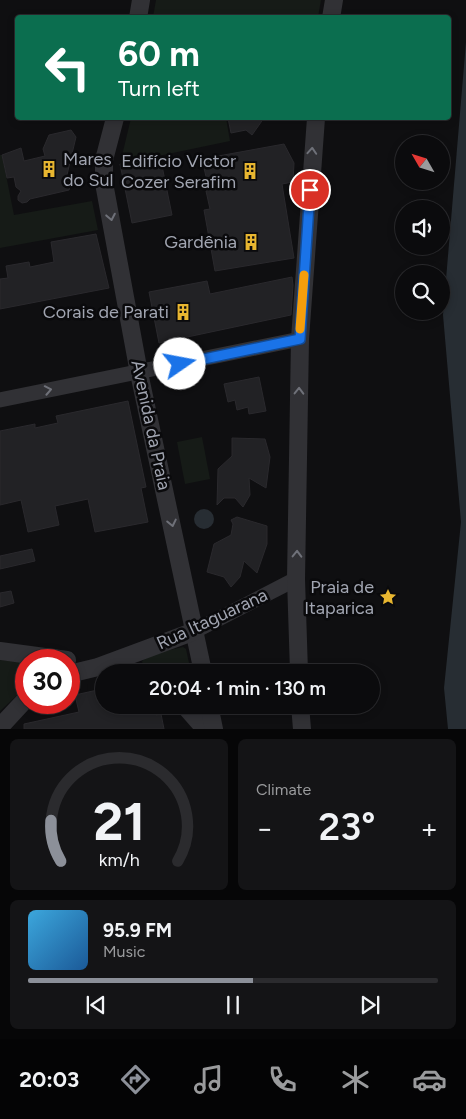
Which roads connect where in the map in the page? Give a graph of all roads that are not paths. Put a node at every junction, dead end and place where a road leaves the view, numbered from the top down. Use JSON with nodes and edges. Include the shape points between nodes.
{"nodes":[{"id":1,"x":141,"y":0,"type":"edge"},
{"id":2,"x":334,"y":0,"type":"edge"},
{"id":3,"x":138,"y":15,"type":"edge"},
{"id":4,"x":332,"y":15,"type":"edge"},
{"id":5,"x":114,"y":120,"type":"edge"},
{"id":6,"x":316,"y":120,"type":"edge"},
{"id":7,"x":300,"y":339,"type":"junction"},
{"id":8,"x":140,"y":373,"type":"junction"},
{"id":9,"x":0,"y":400,"type":"edge"},
{"id":10,"x":296,"y":579,"type":"junction"},
{"id":11,"x":195,"y":632,"type":"junction"},
{"id":12,"x":0,"y":651,"type":"edge"},
{"id":13,"x":142,"y":651,"type":"junction"},
{"id":14,"x":15,"y":653,"type":"edge"},
{"id":15,"x":80,"y":663,"type":"edge"},
{"id":16,"x":106,"y":664,"type":"edge"},
{"id":17,"x":136,"y":664,"type":"edge"},
{"id":18,"x":201,"y":664,"type":"edge"},
{"id":19,"x":299,"y":664,"type":"edge"},
{"id":20,"x":95,"y":666,"type":"edge"},
{"id":21,"x":95,"y":668,"type":"edge"},
{"id":22,"x":80,"y":671,"type":"edge"},
{"id":23,"x":15,"y":711,"type":"edge"},
{"id":24,"x":192,"y":714,"type":"edge"},
{"id":25,"x":211,"y":714,"type":"edge"},
{"id":26,"x":301,"y":714,"type":"edge"},
{"id":27,"x":0,"y":727,"type":"edge"},
{"id":28,"x":205,"y":729,"type":"edge"},
{"id":29,"x":214,"y":729,"type":"edge"},
{"id":30,"x":302,"y":729,"type":"edge"}],
"edges":[{"from":1,"to":3,"type":"street"},
{"from":2,"to":4,"type":"street"},
{"from":5,"to":8,"type":"street","name":"Avenida da Praia","one_way":true,"via":[[103,176]]},
{"from":7,"to":6,"type":"street","one_way":true},
{"from":7,"to":8,"type":"street"},
{"from":10,"to":7,"type":"street","one_way":true},
{"from":9,"to":8,"type":"street","one_way":true},
{"from":8,"to":11,"type":"street","name":"Avenida da Praia","one_way":true},
{"from":10,"to":11,"type":"street","name":"Rua Itaguarana"},
{"from":10,"to":19,"type":"street"},
{"from":11,"to":13,"type":"street","name":"Rua Itaguarana"},
{"from":11,"to":18,"type":"street","name":"Avenida da Praia"},
{"from":12,"to":14,"type":"street"},
{"from":13,"to":16,"type":"street","name":"Rua Itaguarana"},
{"from":13,"to":17,"type":"street"},
{"from":15,"to":20,"type":"street"},
{"from":21,"to":22,"type":"street","name":"Rua Itaguarana"},
{"from":23,"to":27,"type":"street"},
{"from":24,"to":28,"type":"street"},
{"from":25,"to":29,"type":"street"},
{"from":26,"to":30,"type":"street"}]}
